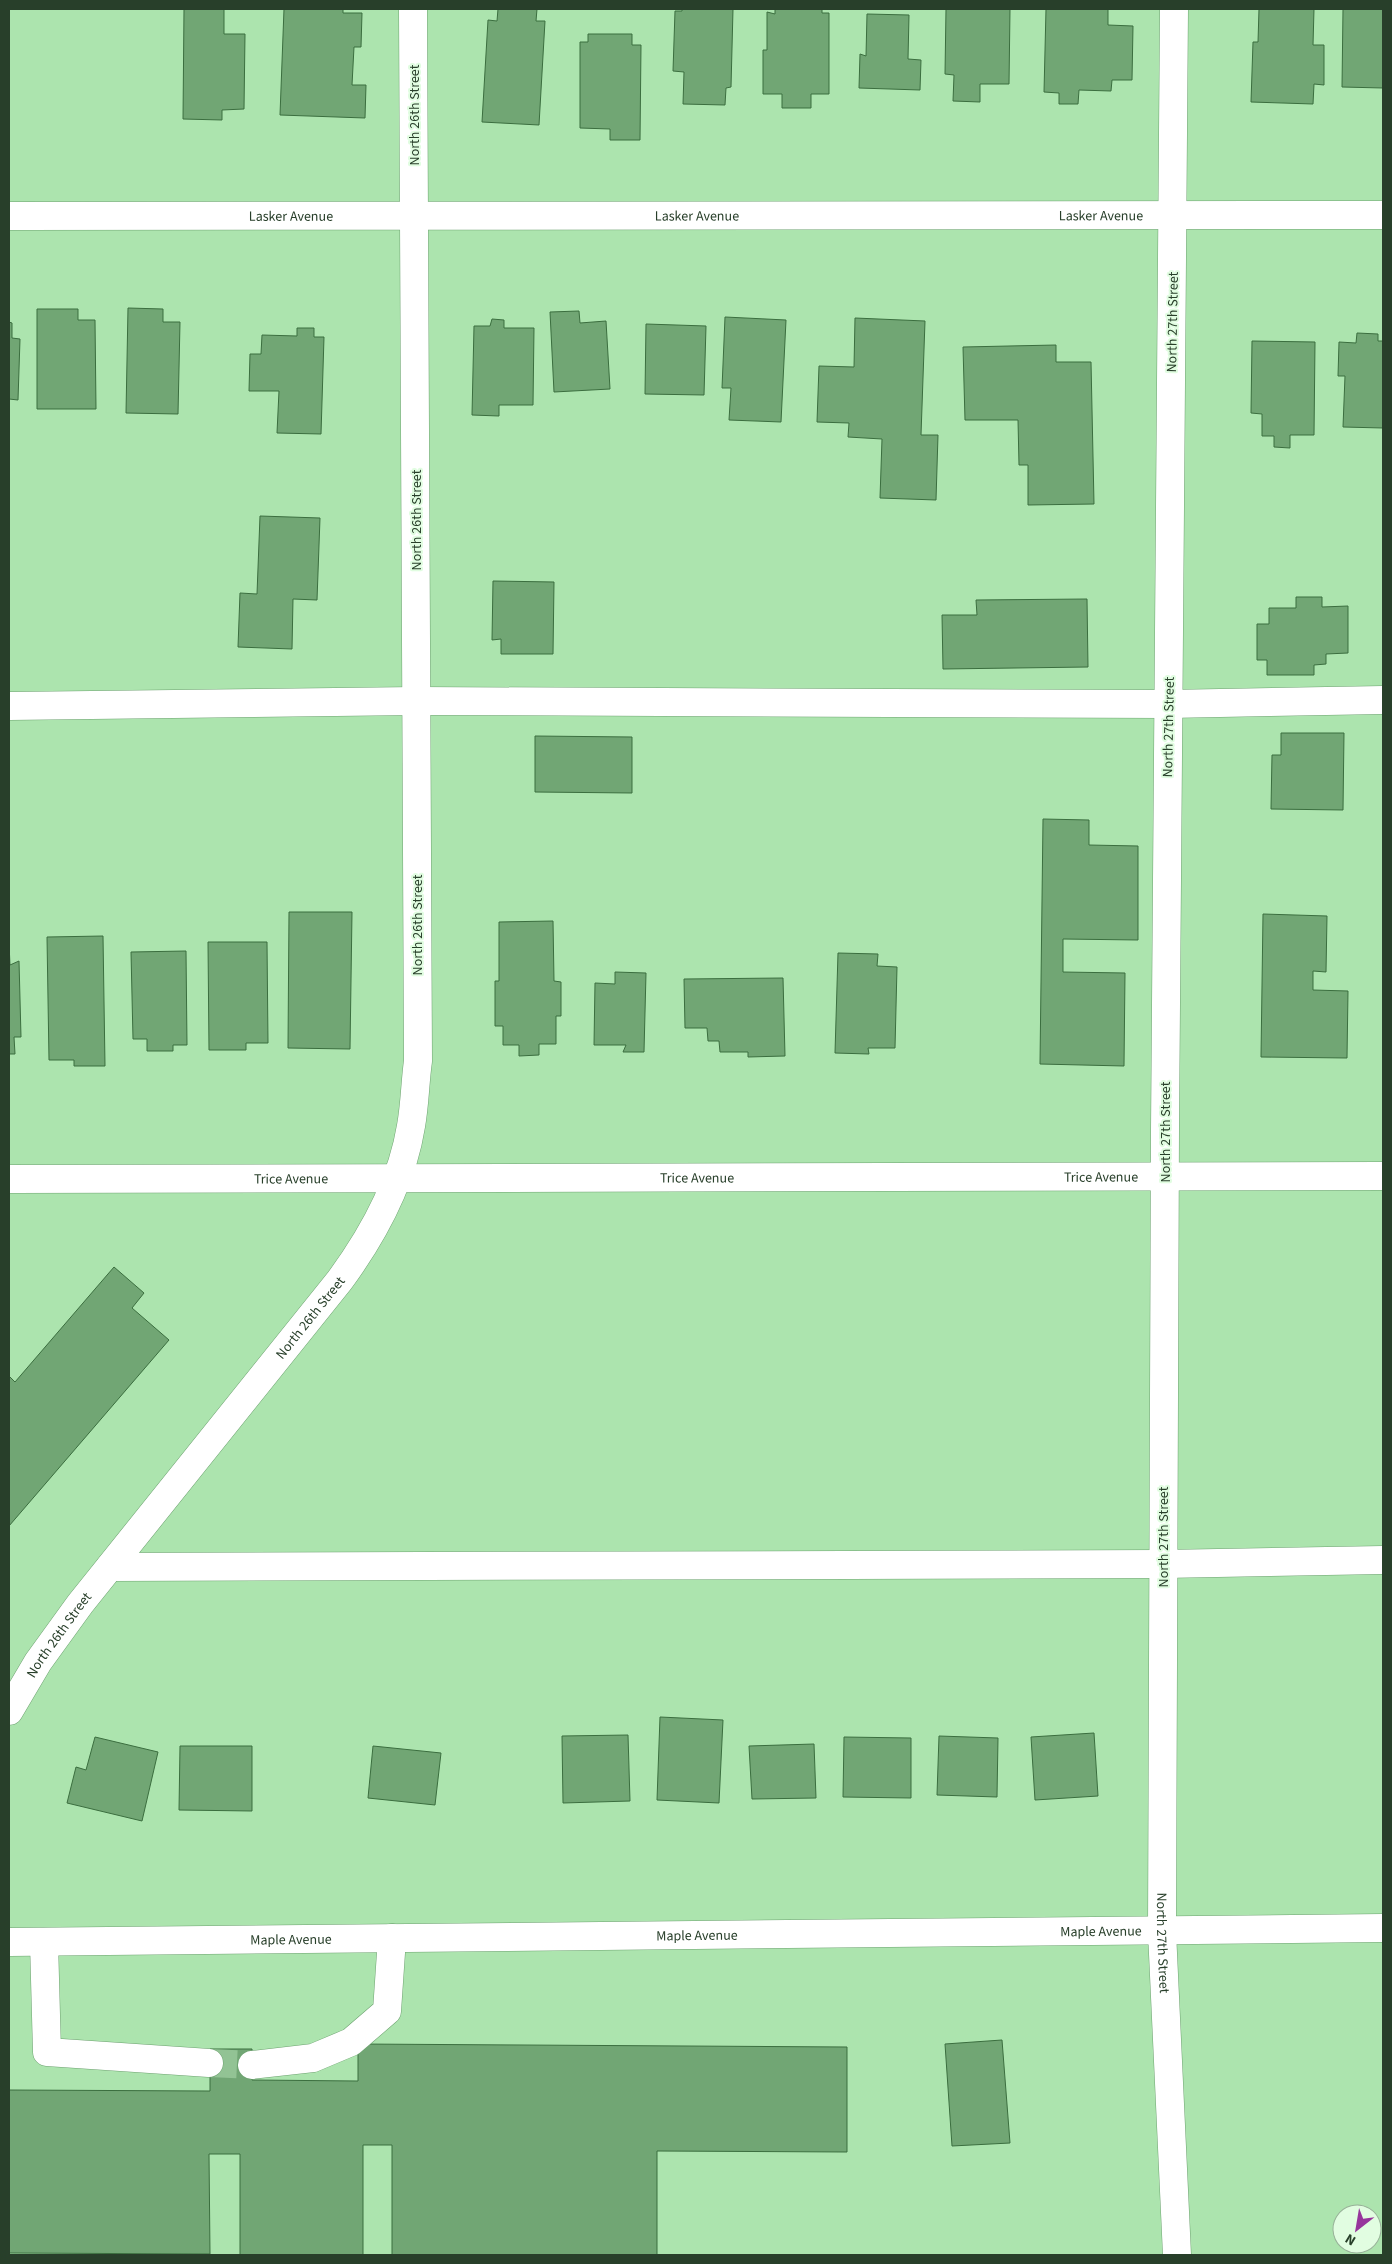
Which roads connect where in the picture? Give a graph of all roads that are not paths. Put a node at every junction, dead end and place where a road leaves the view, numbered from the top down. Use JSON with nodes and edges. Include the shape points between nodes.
{"nodes":[{"id":1,"x":413,"y":9,"type":"edge"},
{"id":2,"x":1174,"y":9,"type":"edge"},
{"id":3,"x":415,"y":215,"type":"junction"},
{"id":4,"x":1383,"y":215,"type":"edge"},
{"id":5,"x":9,"y":216,"type":"edge"},
{"id":6,"x":1173,"y":216,"type":"junction"},
{"id":7,"x":1383,"y":700,"type":"edge"},
{"id":8,"x":416,"y":701,"type":"junction"},
{"id":9,"x":1168,"y":704,"type":"junction"},
{"id":10,"x":9,"y":706,"type":"edge"},
{"id":11,"x":1164,"y":1176,"type":"junction"},
{"id":12,"x":1383,"y":1176,"type":"edge"},
{"id":13,"x":9,"y":1179,"type":"edge"},
{"id":14,"x":397,"y":1179,"type":"junction"},
{"id":15,"x":1383,"y":1560,"type":"edge"},
{"id":16,"x":1163,"y":1564,"type":"junction"},
{"id":17,"x":110,"y":1567,"type":"junction"},
{"id":18,"x":38,"y":1662,"type":"junction"},
{"id":19,"x":9,"y":1670,"type":"edge"},
{"id":20,"x":9,"y":1711,"type":"edge"},
{"id":21,"x":1383,"y":1928,"type":"edge"},
{"id":22,"x":1162,"y":1932,"type":"junction"},
{"id":23,"x":392,"y":1938,"type":"junction"},
{"id":24,"x":9,"y":1942,"type":"edge"},
{"id":25,"x":44,"y":1942,"type":"junction"},
{"id":26,"x":210,"y":2063,"type":"tunnel mouth"},
{"id":27,"x":252,"y":2064,"type":"tunnel mouth"},
{"id":28,"x":1177,"y":2255,"type":"edge"}],
"edges":[{"from":1,"to":3,"type":"street","name":"North 26th Street"},
{"from":2,"to":6,"type":"street","name":"North 27th Street"},
{"from":3,"to":5,"type":"street","name":"Lasker Avenue"},
{"from":3,"to":6,"type":"street","name":"Lasker Avenue"},
{"from":3,"to":8,"type":"street","name":"North 26th Street"},
{"from":4,"to":6,"type":"street","name":"Lasker Avenue"},
{"from":6,"to":9,"type":"street","name":"North 27th Street"},
{"from":7,"to":9,"type":"street"},
{"from":8,"to":9,"type":"street"},
{"from":8,"to":10,"type":"street"},
{"from":8,"to":14,"type":"street","name":"North 26th Street","via":[[418,1061],[411,1126]]},
{"from":9,"to":11,"type":"street","name":"North 27th Street"},
{"from":11,"to":12,"type":"street","name":"Trice Avenue"},
{"from":11,"to":14,"type":"street","name":"Trice Avenue"},
{"from":11,"to":16,"type":"street","name":"North 27th Street"},
{"from":13,"to":14,"type":"street","name":"Trice Avenue"},
{"from":14,"to":17,"type":"street","name":"North 26th Street","via":[[364,1247],[340,1280]]},
{"from":15,"to":16,"type":"street"},
{"from":16,"to":17,"type":"street"},
{"from":16,"to":22,"type":"street","name":"North 27th Street"},
{"from":17,"to":18,"type":"street","name":"North 26th Street"},
{"from":18,"to":19,"type":"street"},
{"from":18,"to":20,"type":"street","name":"North 26th Street"},
{"from":21,"to":22,"type":"street","name":"Maple Avenue"},
{"from":22,"to":23,"type":"street","name":"Maple Avenue"},
{"from":22,"to":28,"type":"street","name":"North 27th Street"},
{"from":23,"to":25,"type":"street","name":"Maple Avenue"},
{"from":23,"to":27,"type":"street","via":[[386,2011],[351,2042],[313,2058]]},
{"from":24,"to":25,"type":"street","name":"Maple Avenue"},
{"from":25,"to":26,"type":"street","via":[[47,2052]]}]}
